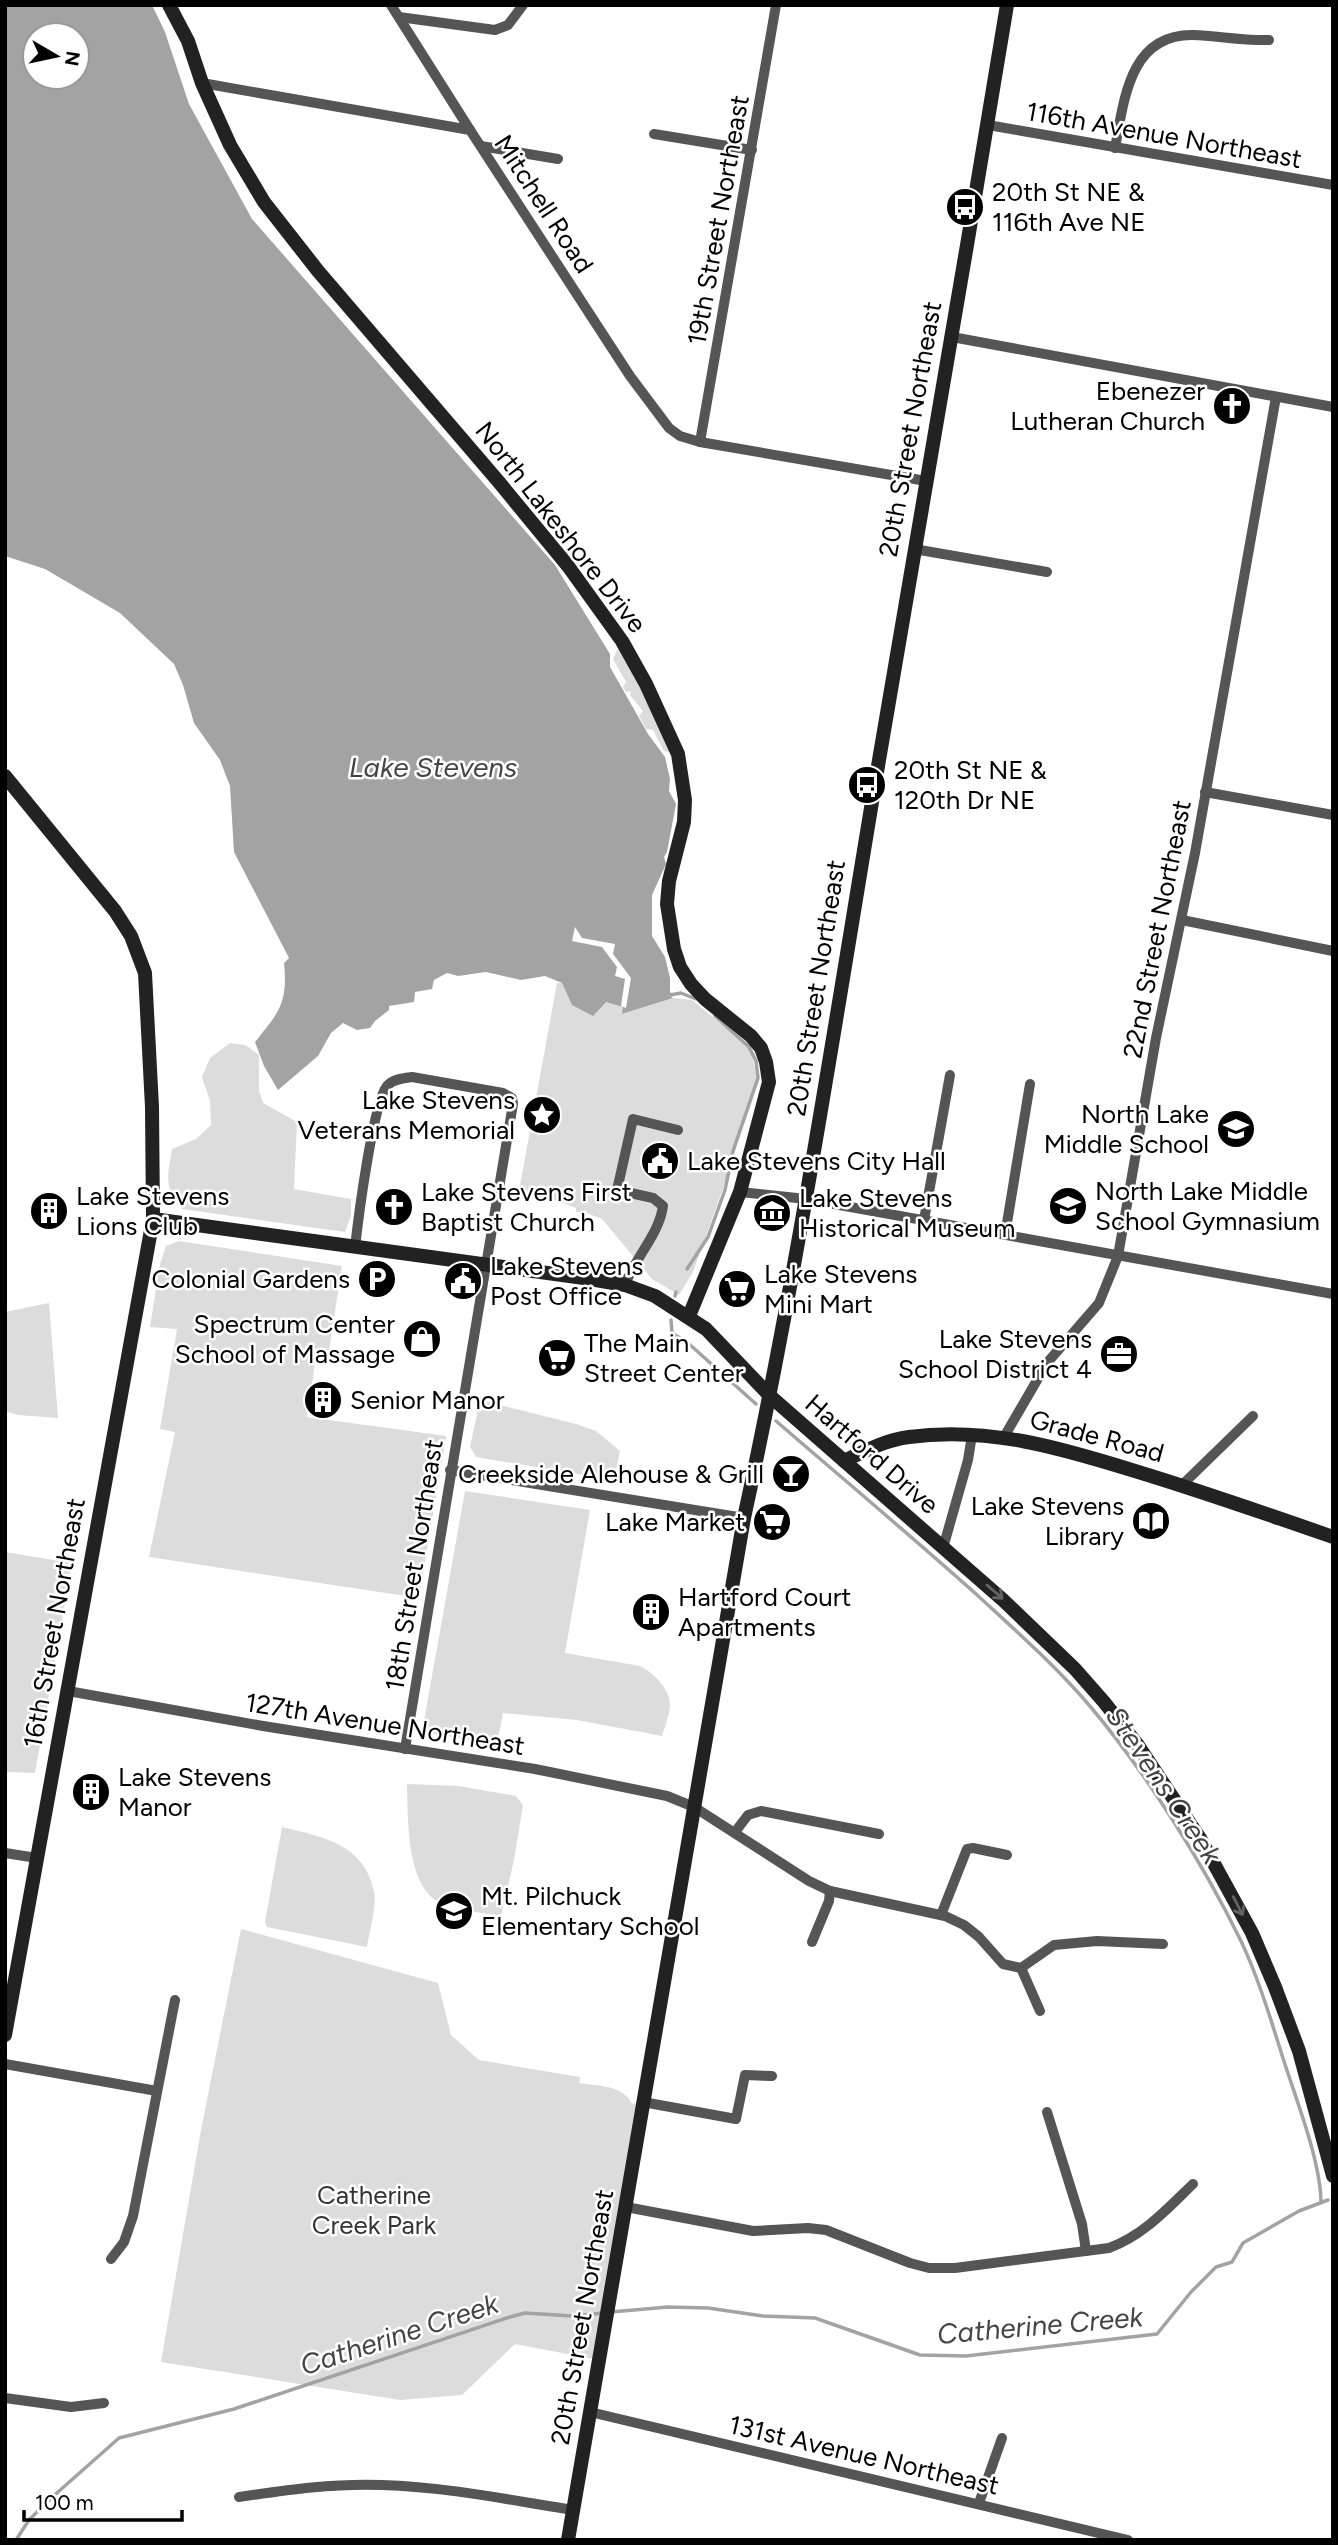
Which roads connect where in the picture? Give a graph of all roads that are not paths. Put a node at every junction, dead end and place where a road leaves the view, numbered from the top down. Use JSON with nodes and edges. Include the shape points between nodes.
{"nodes":[{"id":1,"x":169,"y":5,"type":"edge"},
{"id":2,"x":391,"y":5,"type":"edge"},
{"id":3,"x":523,"y":5,"type":"edge"},
{"id":4,"x":776,"y":5,"type":"edge"},
{"id":5,"x":1007,"y":5,"type":"edge"},
{"id":6,"x":399,"y":17,"type":"junction"},
{"id":7,"x":1269,"y":40,"type":"dead end"},
{"id":8,"x":202,"y":83,"type":"junction"},
{"id":9,"x":988,"y":125,"type":"junction"},
{"id":10,"x":470,"y":130,"type":"junction"},
{"id":11,"x":654,"y":134,"type":"dead end"},
{"id":12,"x":481,"y":146,"type":"junction"},
{"id":13,"x":1115,"y":148,"type":"junction"},
{"id":14,"x":752,"y":150,"type":"junction"},
{"id":15,"x":558,"y":159,"type":"dead end"},
{"id":16,"x":1333,"y":185,"type":"edge"},
{"id":17,"x":952,"y":337,"type":"junction"},
{"id":18,"x":1276,"y":397,"type":"junction"},
{"id":19,"x":1333,"y":407,"type":"edge"},
{"id":20,"x":700,"y":442,"type":"junction"},
{"id":21,"x":926,"y":481,"type":"junction"},
{"id":22,"x":914,"y":549,"type":"junction"},
{"id":23,"x":1047,"y":572,"type":"dead end"},
{"id":24,"x":5,"y":776,"type":"edge"},
{"id":25,"x":1205,"y":792,"type":"junction"},
{"id":26,"x":1333,"y":815,"type":"edge"},
{"id":27,"x":1182,"y":920,"type":"junction"},
{"id":28,"x":1333,"y":951,"type":"edge"},
{"id":29,"x":950,"y":1075,"type":"dead end"},
{"id":30,"x":1030,"y":1084,"type":"dead end"},
{"id":31,"x":678,"y":1130,"type":"dead end"},
{"id":32,"x":740,"y":1192,"type":"junction"},
{"id":33,"x":806,"y":1199,"type":"junction"},
{"id":34,"x":153,"y":1219,"type":"junction"},
{"id":35,"x":925,"y":1220,"type":"junction"},
{"id":36,"x":1005,"y":1235,"type":"junction"},
{"id":37,"x":355,"y":1248,"type":"junction"},
{"id":38,"x":1118,"y":1256,"type":"junction"},
{"id":39,"x":487,"y":1264,"type":"junction"},
{"id":40,"x":625,"y":1285,"type":"junction"},
{"id":41,"x":1333,"y":1294,"type":"edge"},
{"id":42,"x":689,"y":1316,"type":"junction"},
{"id":43,"x":769,"y":1400,"type":"junction"},
{"id":44,"x":1254,"y":1416,"type":"dead end"},
{"id":45,"x":972,"y":1435,"type":"junction"},
{"id":46,"x":1003,"y":1437,"type":"junction"},
{"id":47,"x":844,"y":1461,"type":"junction"},
{"id":48,"x":450,"y":1470,"type":"junction"},
{"id":49,"x":1182,"y":1485,"type":"junction"},
{"id":50,"x":744,"y":1518,"type":"junction"},
{"id":51,"x":1333,"y":1537,"type":"edge"},
{"id":52,"x":943,"y":1548,"type":"junction"},
{"id":53,"x":68,"y":1691,"type":"junction"},
{"id":54,"x":405,"y":1749,"type":"junction"},
{"id":55,"x":694,"y":1807,"type":"junction"},
{"id":56,"x":735,"y":1832,"type":"junction"},
{"id":57,"x":879,"y":1834,"type":"dead end"},
{"id":58,"x":5,"y":1853,"type":"edge"},
{"id":59,"x":1007,"y":1855,"type":"dead end"},
{"id":60,"x":37,"y":1858,"type":"junction"},
{"id":61,"x":830,"y":1891,"type":"junction"},
{"id":62,"x":942,"y":1915,"type":"junction"},
{"id":63,"x":812,"y":1942,"type":"dead end"},
{"id":64,"x":1163,"y":1944,"type":"dead end"},
{"id":65,"x":1021,"y":1968,"type":"junction"},
{"id":66,"x":175,"y":2000,"type":"dead end"},
{"id":67,"x":1040,"y":2011,"type":"dead end"},
{"id":68,"x":5,"y":2035,"type":"edge"},
{"id":69,"x":5,"y":2064,"type":"edge"},
{"id":70,"x":772,"y":2076,"type":"dead end"},
{"id":71,"x":157,"y":2091,"type":"junction"},
{"id":72,"x":643,"y":2102,"type":"junction"},
{"id":73,"x":1047,"y":2112,"type":"dead end"},
{"id":74,"x":1333,"y":2176,"type":"edge"},
{"id":75,"x":1193,"y":2183,"type":"dead end"},
{"id":76,"x":625,"y":2207,"type":"junction"},
{"id":77,"x":1086,"y":2251,"type":"junction"},
{"id":78,"x":111,"y":2259,"type":"dead end"},
{"id":79,"x":5,"y":2398,"type":"edge"},
{"id":80,"x":104,"y":2403,"type":"dead end"},
{"id":81,"x":590,"y":2412,"type":"junction"},
{"id":82,"x":1002,"y":2438,"type":"dead end"},
{"id":83,"x":239,"y":2497,"type":"dead end"},
{"id":84,"x":979,"y":2503,"type":"junction"},
{"id":85,"x":573,"y":2510,"type":"junction"},
{"id":86,"x":568,"y":2540,"type":"edge"},
{"id":87,"x":1128,"y":2540,"type":"edge"}],
"edges":[{"from":1,"to":8,"type":"main road","name":"North Lakeshore Drive"},
{"from":2,"to":6,"type":"street"},
{"from":3,"to":6,"type":"street","via":[[508,24],[495,30]]},
{"from":4,"to":14,"type":"street","name":"19th Street Northeast"},
{"from":5,"to":9,"type":"main road","name":"20th Street Northeast"},
{"from":6,"to":10,"type":"street"},
{"from":7,"to":13,"type":"street","via":[[1192,35],[1154,47],[1131,75]]},
{"from":8,"to":10,"type":"street","name":"Mitchell Road"},
{"from":8,"to":32,"type":"main road","name":"North Lakeshore Drive","via":[[230,145],[278,221],[568,566],[622,640],[646,684],[683,775],[684,822],[667,904],[674,949],[691,984],[751,1036],[766,1062],[769,1082]]},
{"from":9,"to":13,"type":"street","name":"116th Avenue Northeast"},
{"from":9,"to":17,"type":"main road","name":"20th Street Northeast"},
{"from":10,"to":12,"type":"street","name":"Mitchell Road"},
{"from":11,"to":14,"type":"street"},
{"from":12,"to":15,"type":"street"},
{"from":12,"to":20,"type":"street","name":"Mitchell Road","via":[[630,376],[669,428]]},
{"from":13,"to":16,"type":"street","name":"116th Avenue Northeast"},
{"from":14,"to":20,"type":"street","name":"19th Street Northeast"},
{"from":17,"to":18,"type":"street"},
{"from":17,"to":21,"type":"main road","name":"20th Street Northeast"},
{"from":18,"to":19,"type":"street"},
{"from":18,"to":25,"type":"street","name":"22nd Street Northeast"},
{"from":20,"to":21,"type":"street","name":"Mitchell Road"},
{"from":21,"to":22,"type":"main road","name":"20th Street Northeast"},
{"from":22,"to":23,"type":"street"},
{"from":22,"to":33,"type":"main road","name":"20th Street Northeast"},
{"from":24,"to":34,"type":"main road","name":"16th Street Northeast","via":[[115,911],[131,936],[145,973]]},
{"from":25,"to":26,"type":"street"},
{"from":25,"to":27,"type":"street","name":"22nd Street Northeast"},
{"from":27,"to":28,"type":"street"},
{"from":27,"to":38,"type":"street","name":"22nd Street Northeast"},
{"from":29,"to":35,"type":"street"},
{"from":30,"to":36,"type":"street"},
{"from":31,"to":40,"type":"street","via":[[633,1119],[617,1190],[653,1198],[663,1206],[661,1221]]},
{"from":32,"to":33,"type":"street"},
{"from":32,"to":42,"type":"main road","name":"North Lakeshore Drive"},
{"from":33,"to":35,"type":"street"},
{"from":33,"to":43,"type":"main road","name":"20th Street Northeast"},
{"from":34,"to":37,"type":"main road","name":"Hartford Drive"},
{"from":34,"to":53,"type":"main road","name":"16th Street Northeast"},
{"from":35,"to":36,"type":"street"},
{"from":36,"to":38,"type":"street"},
{"from":37,"to":39,"type":"main road","name":"Hartford Drive"},
{"from":37,"to":39,"type":"street","name":"18th Street Northeast","via":[[378,1110],[387,1086],[412,1077],[512,1098]]},
{"from":38,"to":41,"type":"street"},
{"from":38,"to":46,"type":"street","name":"22nd Street Northeast","via":[[1099,1303],[1047,1363]]},
{"from":39,"to":40,"type":"main road","name":"Hartford Drive"},
{"from":39,"to":48,"type":"street","name":"18th Street Northeast"},
{"from":40,"to":42,"type":"main road","name":"Hartford Drive"},
{"from":42,"to":43,"type":"main road","name":"Hartford Drive"},
{"from":43,"to":47,"type":"main road","name":"Hartford Drive"},
{"from":43,"to":50,"type":"main road","name":"20th Street Northeast"},
{"from":44,"to":49,"type":"street"},
{"from":45,"to":46,"type":"main road","name":"Grade Road"},
{"from":45,"to":47,"type":"main road","name":"Grade Road","via":[[889,1441]]},
{"from":45,"to":52,"type":"street"},
{"from":46,"to":49,"type":"main road","name":"Grade Road","via":[[1069,1451]]},
{"from":47,"to":52,"type":"main road","name":"Hartford Drive"},
{"from":48,"to":50,"type":"street"},
{"from":48,"to":54,"type":"street","name":"18th Street Northeast"},
{"from":49,"to":51,"type":"main road","name":"Grade Road"},
{"from":50,"to":55,"type":"main road","name":"20th Street Northeast"},
{"from":52,"to":74,"type":"main road","name":"Hartford Drive","one_way":true,"via":[[1090,1685],[1137,1744],[1201,1840],[1276,1987]]},
{"from":53,"to":54,"type":"street","name":"127th Avenue Northeast"},
{"from":53,"to":60,"type":"main road","name":"16th Street Northeast"},
{"from":54,"to":55,"type":"street","name":"127th Avenue Northeast","via":[[622,1785]]},
{"from":55,"to":56,"type":"street","name":"127th Avenue Northeast"},
{"from":55,"to":72,"type":"main road","name":"20th Street Northeast"},
{"from":56,"to":57,"type":"street","via":[[748,1815],[761,1811]]},
{"from":56,"to":61,"type":"street","name":"127th Avenue Northeast"},
{"from":58,"to":60,"type":"street"},
{"from":59,"to":62,"type":"street","via":[[967,1849]]},
{"from":60,"to":68,"type":"main road","name":"16th Street Northeast"},
{"from":61,"to":62,"type":"street","name":"127th Avenue Northeast"},
{"from":61,"to":63,"type":"street"},
{"from":62,"to":65,"type":"street","name":"127th Avenue Northeast","via":[[979,1937],[1003,1964]]},
{"from":64,"to":65,"type":"street","via":[[1097,1941],[1054,1945]]},
{"from":65,"to":67,"type":"street"},
{"from":66,"to":71,"type":"street"},
{"from":69,"to":71,"type":"street"},
{"from":70,"to":72,"type":"street","via":[[745,2075],[736,2119]]},
{"from":71,"to":78,"type":"street","via":[[133,2216],[124,2242]]},
{"from":72,"to":76,"type":"main road","name":"20th Street Northeast"},
{"from":73,"to":77,"type":"street","via":[[1083,2224]]},
{"from":75,"to":77,"type":"street","via":[[1139,2233],[1109,2248]]},
{"from":76,"to":77,"type":"street","via":[[753,2231],[826,2230],[929,2267],[955,2268]]},
{"from":76,"to":81,"type":"main road","name":"20th Street Northeast"},
{"from":79,"to":80,"type":"street","via":[[71,2407]]},
{"from":81,"to":84,"type":"street","name":"131st Avenue Northeast"},
{"from":81,"to":85,"type":"main road","name":"20th Street Northeast"},
{"from":82,"to":84,"type":"street"},
{"from":83,"to":85,"type":"street","via":[[316,2486],[382,2485],[458,2491]]},
{"from":84,"to":87,"type":"street","name":"131st Avenue Northeast"},
{"from":85,"to":86,"type":"main road","name":"20th Street Northeast"}]}
